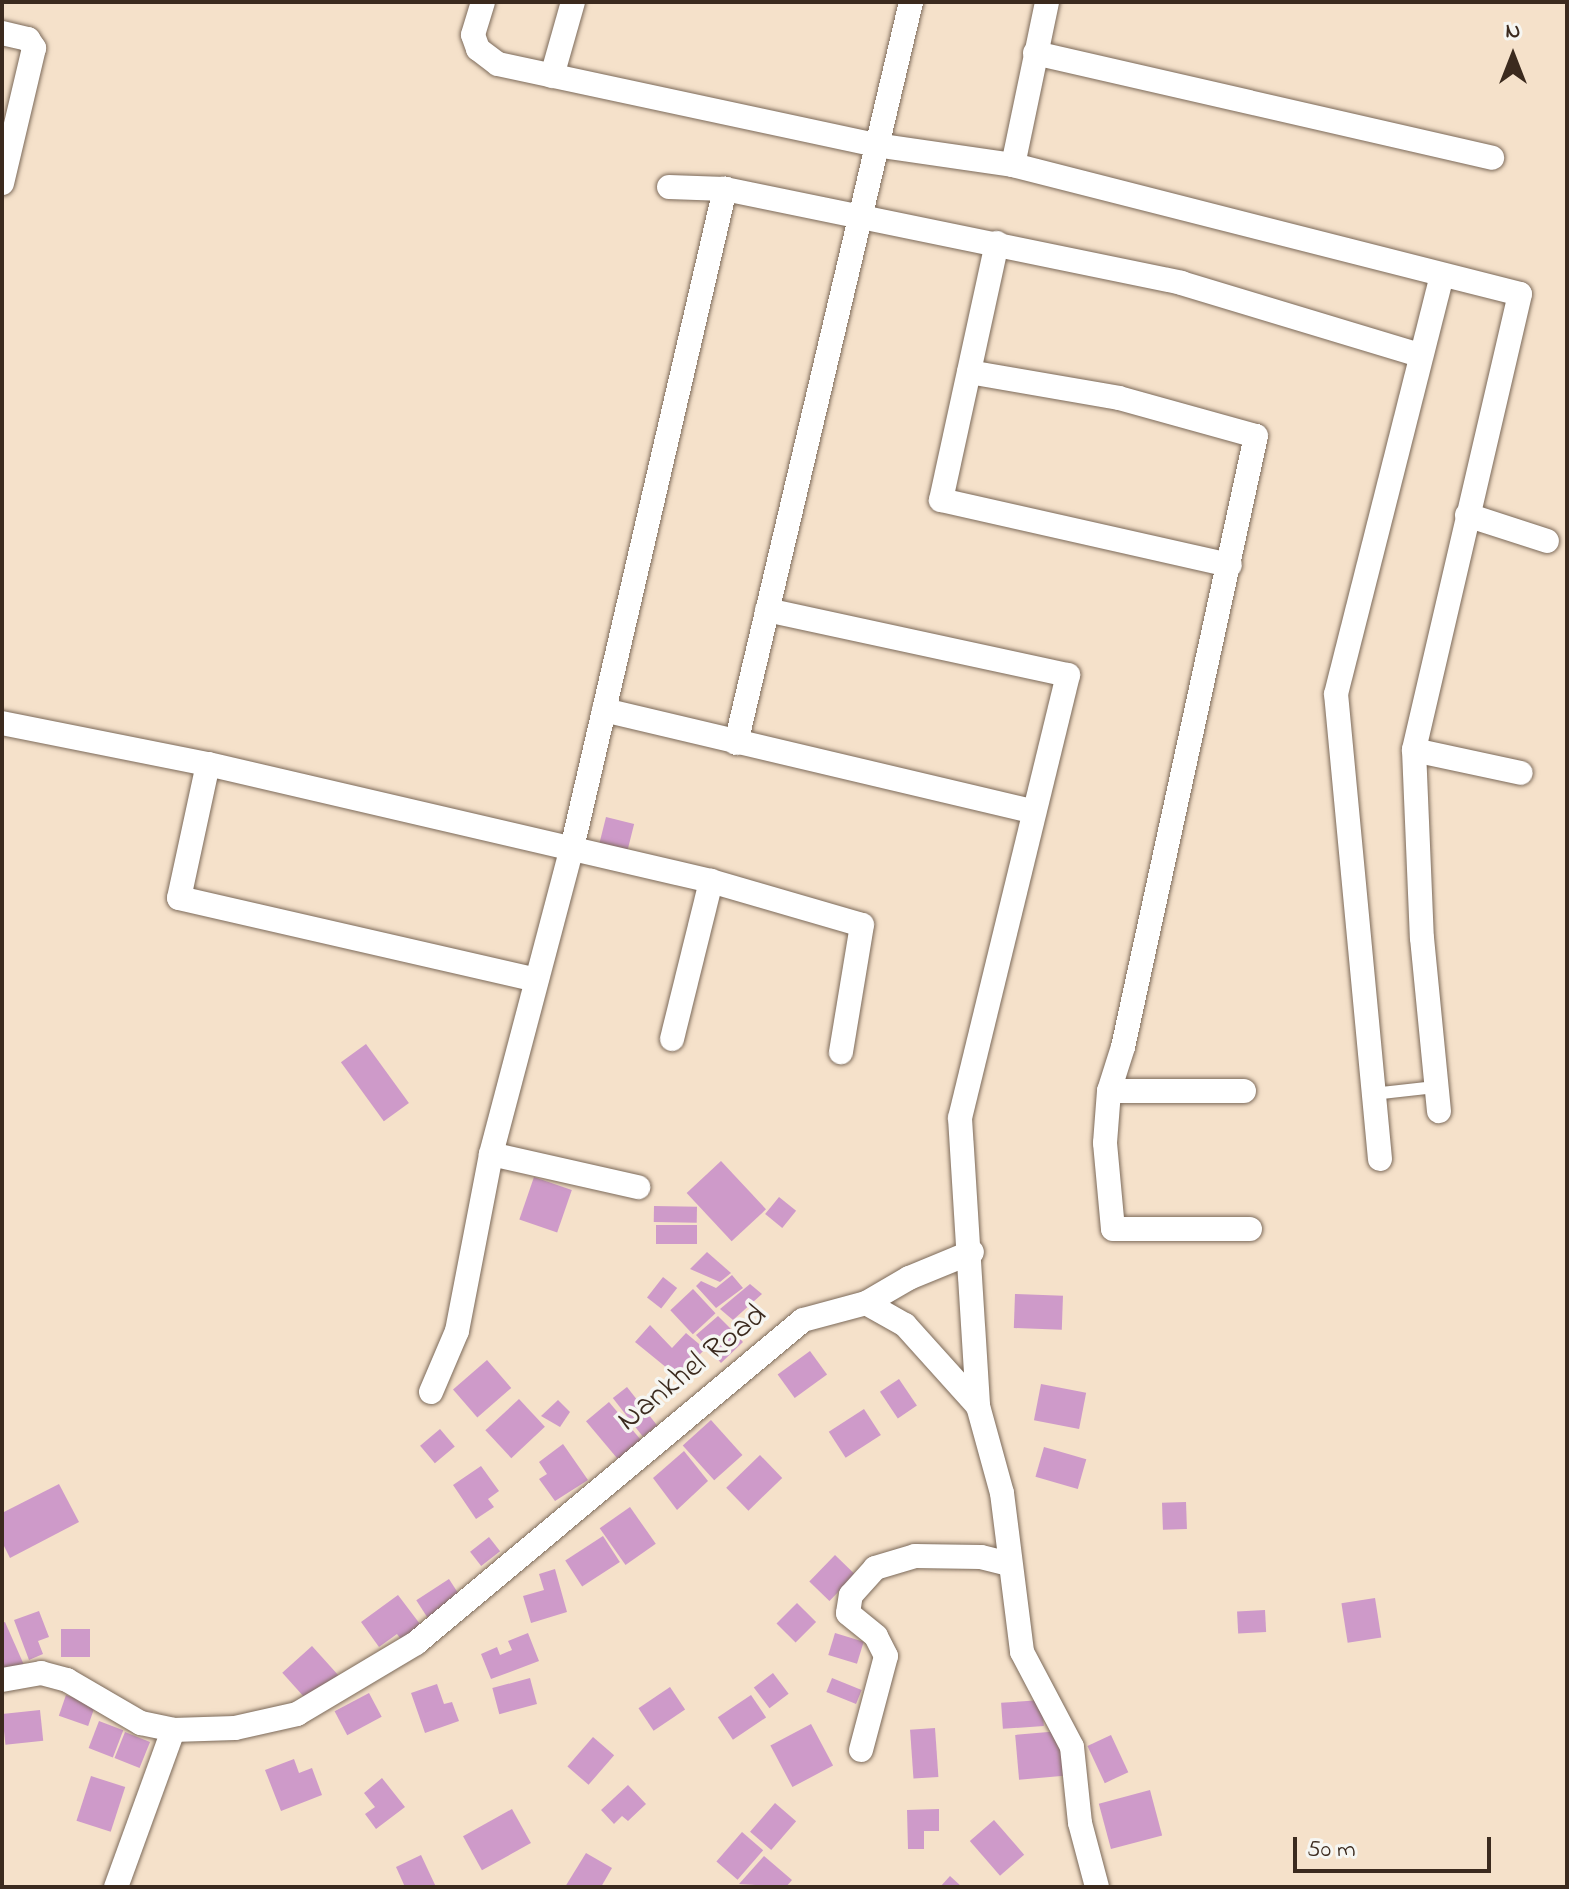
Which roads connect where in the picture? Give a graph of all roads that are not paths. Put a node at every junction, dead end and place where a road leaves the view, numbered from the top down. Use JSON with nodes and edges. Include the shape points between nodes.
{"nodes":[{"id":1,"x":483,"y":2,"type":"edge"},
{"id":2,"x":573,"y":2,"type":"edge"},
{"id":3,"x":911,"y":2,"type":"edge"},
{"id":4,"x":1047,"y":2,"type":"edge"},
{"id":5,"x":2,"y":33,"type":"edge"},
{"id":6,"x":1035,"y":53,"type":"junction"},
{"id":7,"x":552,"y":76,"type":"junction"},
{"id":8,"x":12,"y":99,"type":"edge"},
{"id":9,"x":876,"y":145,"type":"junction"},
{"id":10,"x":1492,"y":158,"type":"dead end"},
{"id":11,"x":1013,"y":165,"type":"junction"},
{"id":12,"x":2,"y":183,"type":"edge"},
{"id":13,"x":669,"y":187,"type":"dead end"},
{"id":14,"x":725,"y":189,"type":"junction"},
{"id":15,"x":860,"y":216,"type":"junction"},
{"id":16,"x":997,"y":243,"type":"junction"},
{"id":17,"x":1441,"y":278,"type":"junction"},
{"id":18,"x":1420,"y":355,"type":"junction"},
{"id":19,"x":969,"y":372,"type":"junction"},
{"id":20,"x":1467,"y":515,"type":"junction"},
{"id":21,"x":1547,"y":541,"type":"dead end"},
{"id":22,"x":1230,"y":565,"type":"junction"},
{"id":23,"x":767,"y":610,"type":"junction"},
{"id":24,"x":604,"y":710,"type":"junction"},
{"id":25,"x":2,"y":723,"type":"edge"},
{"id":26,"x":736,"y":743,"type":"junction"},
{"id":27,"x":1414,"y":750,"type":"junction"},
{"id":28,"x":208,"y":764,"type":"junction"},
{"id":29,"x":1521,"y":773,"type":"dead end"},
{"id":30,"x":1032,"y":811,"type":"junction"},
{"id":31,"x":572,"y":848,"type":"junction"},
{"id":32,"x":711,"y":881,"type":"junction"},
{"id":33,"x":536,"y":980,"type":"junction"},
{"id":34,"x":672,"y":1039,"type":"dead end"},
{"id":35,"x":841,"y":1052,"type":"dead end"},
{"id":36,"x":1109,"y":1091,"type":"junction"},
{"id":37,"x":1244,"y":1091,"type":"dead end"},
{"id":38,"x":1372,"y":1094,"type":"junction"},
{"id":39,"x":1436,"y":1099,"type":"joint"},
{"id":40,"x":491,"y":1154,"type":"junction"},
{"id":41,"x":1380,"y":1159,"type":"dead end"},
{"id":42,"x":638,"y":1187,"type":"dead end"},
{"id":43,"x":1250,"y":1229,"type":"dead end"},
{"id":44,"x":972,"y":1252,"type":"junction"},
{"id":45,"x":866,"y":1303,"type":"junction"},
{"id":46,"x":431,"y":1392,"type":"dead end"},
{"id":47,"x":978,"y":1406,"type":"junction"},
{"id":48,"x":1010,"y":1564,"type":"junction"},
{"id":49,"x":2,"y":1680,"type":"edge"},
{"id":50,"x":173,"y":1730,"type":"junction"},
{"id":51,"x":861,"y":1750,"type":"dead end"},
{"id":52,"x":116,"y":1887,"type":"edge"},
{"id":53,"x":1097,"y":1887,"type":"edge"}],
"edges":[{"from":1,"to":7,"type":"street","via":[[473,35],[478,49],[498,64]]},
{"from":2,"to":7,"type":"street"},
{"from":3,"to":9,"type":"street"},
{"from":4,"to":6,"type":"street"},
{"from":5,"to":8,"type":"street","via":[[28,39],[34,48]]},
{"from":6,"to":10,"type":"street"},
{"from":6,"to":11,"type":"street"},
{"from":7,"to":9,"type":"street"},
{"from":8,"to":12,"type":"street"},
{"from":9,"to":11,"type":"street"},
{"from":9,"to":15,"type":"street"},
{"from":11,"to":17,"type":"street"},
{"from":13,"to":14,"type":"street"},
{"from":14,"to":15,"type":"street"},
{"from":14,"to":24,"type":"street"},
{"from":15,"to":16,"type":"street"},
{"from":15,"to":23,"type":"street"},
{"from":16,"to":18,"type":"street","via":[[1181,283]]},
{"from":16,"to":19,"type":"street"},
{"from":17,"to":18,"type":"street"},
{"from":17,"to":20,"type":"street","via":[[1520,294]]},
{"from":18,"to":38,"type":"street","via":[[1336,694]]},
{"from":19,"to":22,"type":"street","via":[[1119,398],[1256,436]]},
{"from":19,"to":22,"type":"street","via":[[941,500]]},
{"from":20,"to":21,"type":"street"},
{"from":20,"to":27,"type":"street"},
{"from":22,"to":36,"type":"street"},
{"from":23,"to":26,"type":"street"},
{"from":23,"to":30,"type":"street","via":[[1068,675]]},
{"from":24,"to":26,"type":"street"},
{"from":24,"to":31,"type":"street"},
{"from":25,"to":28,"type":"street"},
{"from":26,"to":30,"type":"street"},
{"from":27,"to":29,"type":"street"},
{"from":27,"to":39,"type":"street"},
{"from":28,"to":31,"type":"street"},
{"from":28,"to":33,"type":"street","via":[[179,898]]},
{"from":30,"to":44,"type":"street","via":[[960,1118]]},
{"from":31,"to":32,"type":"street"},
{"from":31,"to":33,"type":"street"},
{"from":32,"to":34,"type":"street"},
{"from":32,"to":35,"type":"street","via":[[862,925]]},
{"from":33,"to":40,"type":"street"},
{"from":36,"to":37,"type":"street"},
{"from":36,"to":43,"type":"street","via":[[1105,1143],[1113,1229]]},
{"from":38,"to":39,"type":"lane"},
{"from":38,"to":41,"type":"street"},
{"from":40,"to":42,"type":"street"},
{"from":40,"to":46,"type":"street","via":[[457,1331]]},
{"from":44,"to":45,"type":"street","name":"Nankhel Road"},
{"from":44,"to":47,"type":"street"},
{"from":45,"to":47,"type":"street","via":[[905,1325]]},
{"from":45,"to":50,"type":"street","name":"Nankhel Road","via":[[803,1320],[416,1643],[297,1714],[235,1728]]},
{"from":47,"to":48,"type":"street","via":[[1002,1493]]},
{"from":48,"to":51,"type":"street","via":[[981,1557],[915,1556],[875,1568],[851,1595],[848,1613],[876,1636],[886,1656]]},
{"from":48,"to":53,"type":"street","via":[[1022,1652],[1072,1747],[1080,1823]]},
{"from":49,"to":50,"type":"street","name":"Nankhel Road","via":[[41,1673],[67,1680],[141,1723]]},
{"from":50,"to":52,"type":"street"}]}
